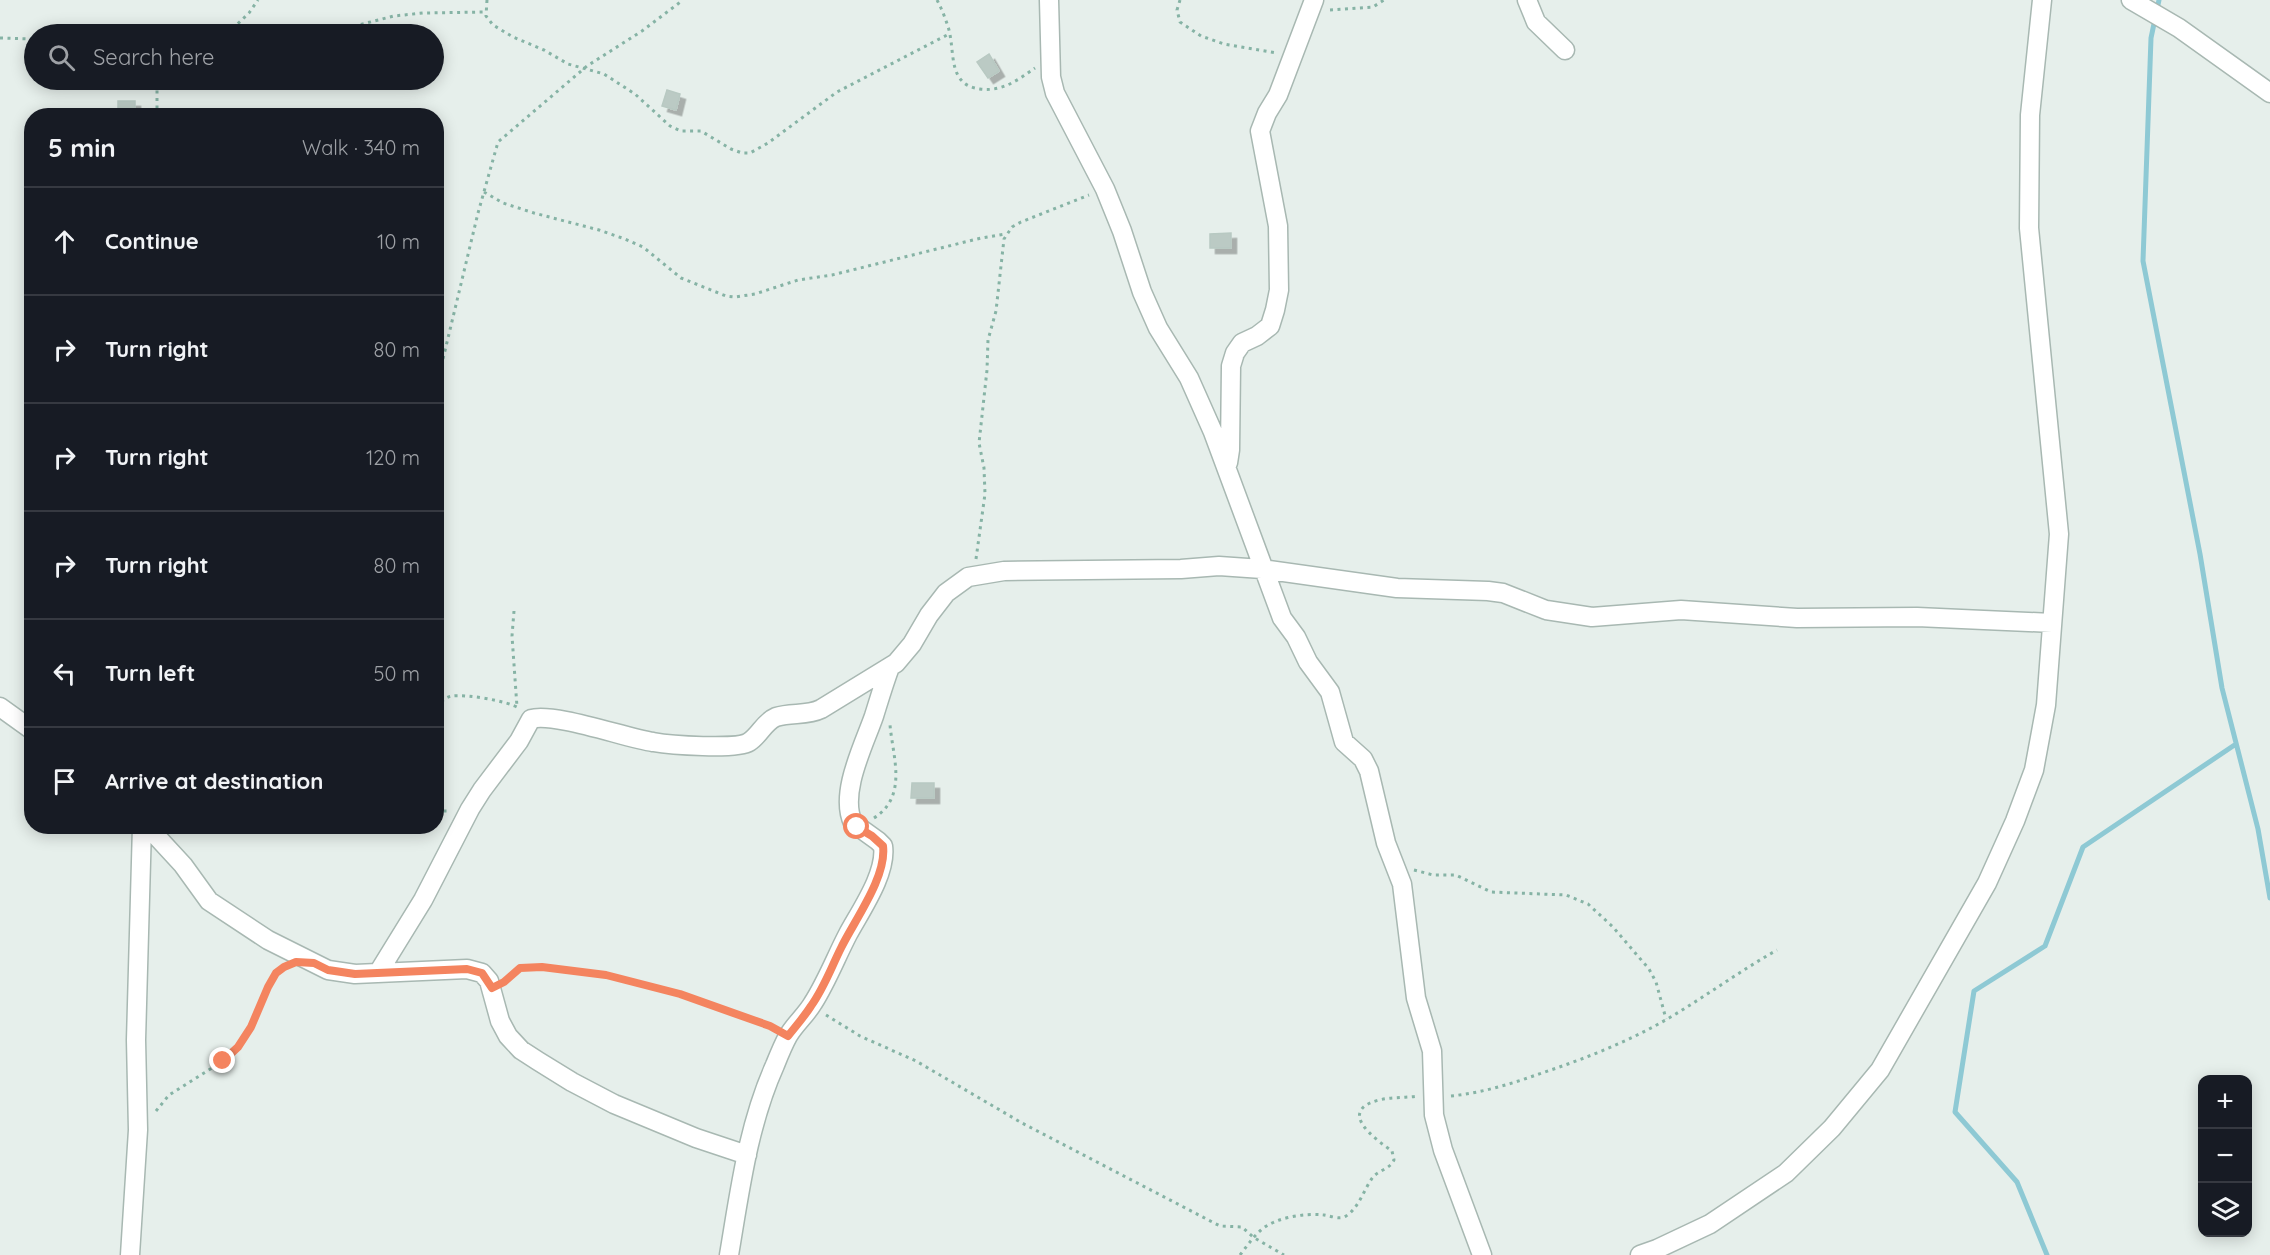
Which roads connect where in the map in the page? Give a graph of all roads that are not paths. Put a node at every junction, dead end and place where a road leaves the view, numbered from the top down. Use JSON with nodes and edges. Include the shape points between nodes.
{"nodes":[{"id":1,"x":1049,"y":0,"type":"edge"},
{"id":2,"x":1314,"y":0,"type":"edge"},
{"id":3,"x":1527,"y":0,"type":"edge"},
{"id":4,"x":2042,"y":0,"type":"edge"},
{"id":5,"x":2131,"y":0,"type":"edge"},
{"id":6,"x":1565,"y":50,"type":"dead end"},
{"id":7,"x":2270,"y":93,"type":"edge"},
{"id":8,"x":1227,"y":467,"type":"junction"},
{"id":9,"x":1262,"y":569,"type":"junction"},
{"id":10,"x":2052,"y":623,"type":"junction"},
{"id":11,"x":890,"y":667,"type":"junction"},
{"id":12,"x":0,"y":707,"type":"edge"},
{"id":13,"x":24,"y":724,"type":"edge"},
{"id":14,"x":142,"y":834,"type":"edge"},
{"id":15,"x":154,"y":834,"type":"edge"},
{"id":16,"x":378,"y":973,"type":"junction"},
{"id":17,"x":747,"y":1155,"type":"junction"},
{"id":18,"x":130,"y":1255,"type":"edge"},
{"id":19,"x":729,"y":1255,"type":"edge"},
{"id":20,"x":1482,"y":1255,"type":"edge"},
{"id":21,"x":1640,"y":1255,"type":"edge"}],
"edges":[{"from":1,"to":8,"type":"street","via":[[1055,93],[1105,189],[1142,292],[1158,328],[1189,378]]},
{"from":2,"to":8,"type":"street","via":[[1260,131],[1278,226],[1279,290],[1270,326],[1242,343],[1231,366]]},
{"from":3,"to":6,"type":"street","via":[[1536,22]]},
{"from":4,"to":10,"type":"street","via":[[2030,115],[2029,228],[2059,534]]},
{"from":5,"to":7,"type":"street","via":[[2179,28]]},
{"from":8,"to":9,"type":"street"},
{"from":9,"to":10,"type":"street","via":[[1397,588],[1503,593],[1546,610],[1592,617],[1681,610],[1797,618],[1917,617]]},
{"from":9,"to":11,"type":"street","via":[[1219,566],[1004,571],[968,578],[946,593],[912,644]]},
{"from":9,"to":20,"type":"street","via":[[1282,618],[1330,692],[1344,742],[1363,759],[1369,771],[1386,843],[1402,884],[1416,998],[1432,1051],[1434,1114],[1443,1150]]},
{"from":10,"to":21,"type":"street","via":[[2046,705],[2034,770],[2015,821],[1987,883],[1881,1070],[1832,1128],[1786,1173],[1710,1224]]},
{"from":11,"to":16,"type":"street","via":[[812,713],[777,717],[742,745],[652,742],[572,722],[531,719],[470,809],[423,900]]},
{"from":11,"to":17,"type":"street","via":[[852,781],[849,811],[853,823],[883,846],[880,867],[811,1007],[788,1036],[774,1066]]},
{"from":12,"to":13,"type":"street"},
{"from":14,"to":18,"type":"street","via":[[136,1040],[138,1130]]},
{"from":15,"to":16,"type":"street","via":[[209,901],[268,940],[328,970]]},
{"from":16,"to":17,"type":"street","via":[[467,969],[482,973],[492,988],[500,1021],[521,1050],[614,1104]]},
{"from":17,"to":19,"type":"street"}]}
